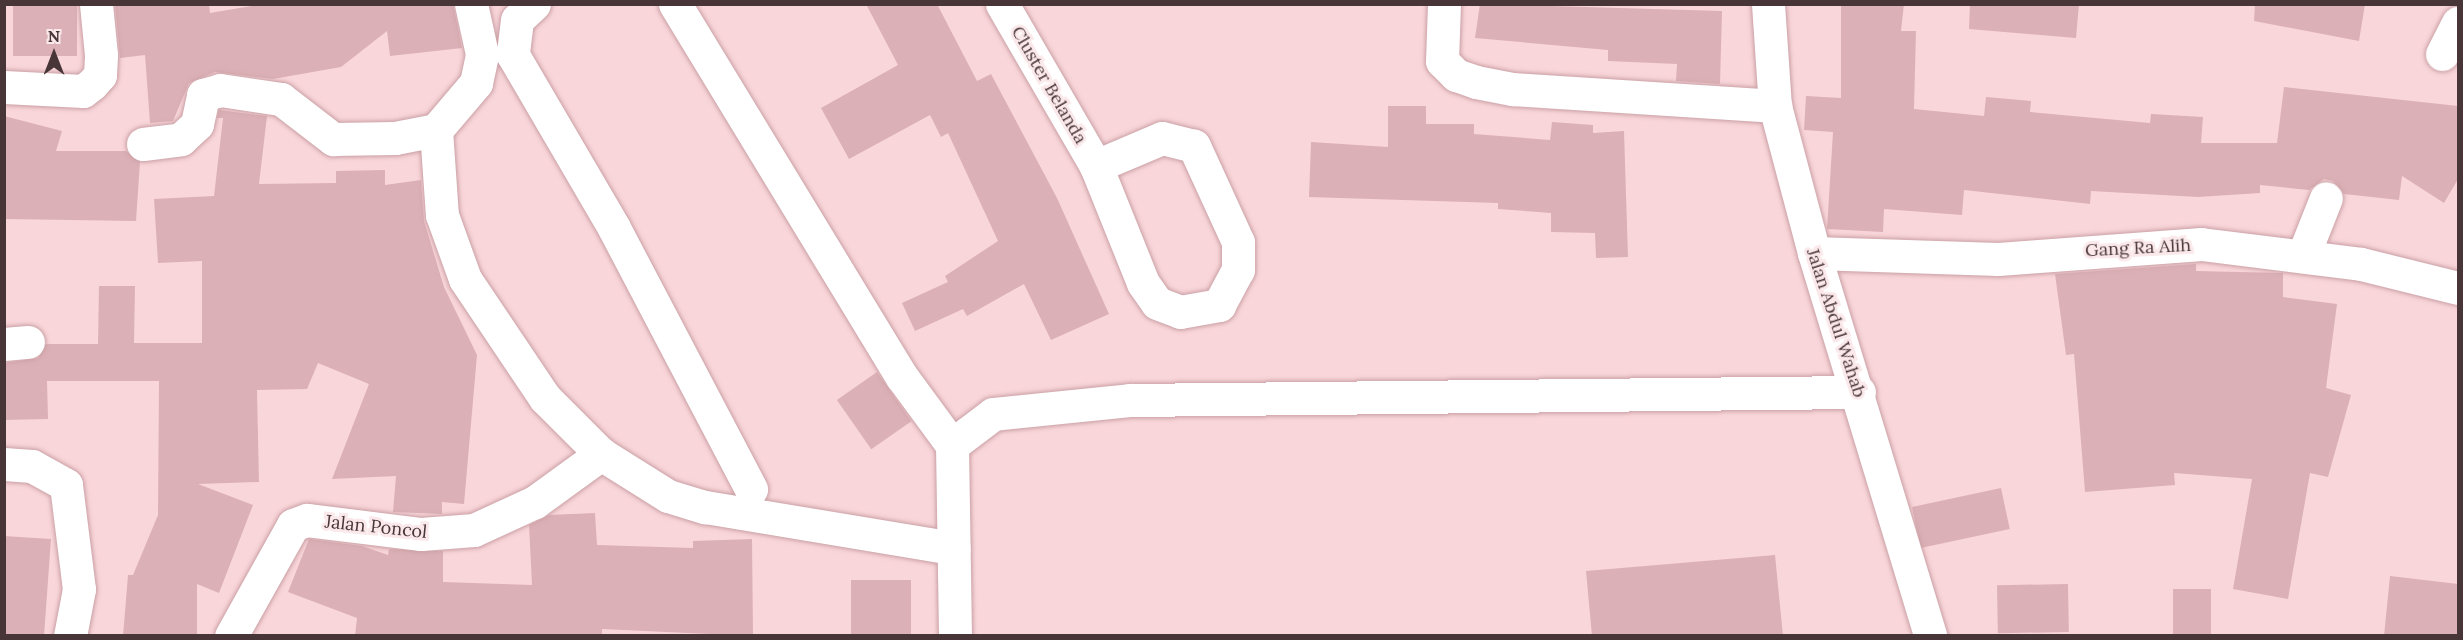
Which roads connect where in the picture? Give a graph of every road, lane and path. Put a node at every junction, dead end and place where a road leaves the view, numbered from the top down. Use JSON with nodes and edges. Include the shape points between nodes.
{"nodes":[{"id":1,"x":96,"y":4,"type":"edge"},
{"id":2,"x":471,"y":4,"type":"edge"},
{"id":3,"x":534,"y":4,"type":"edge"},
{"id":4,"x":675,"y":4,"type":"edge"},
{"id":5,"x":1002,"y":4,"type":"edge"},
{"id":6,"x":1444,"y":4,"type":"edge"},
{"id":7,"x":1768,"y":4,"type":"edge"},
{"id":8,"x":2458,"y":23,"type":"edge"},
{"id":9,"x":2442,"y":54,"type":"dead end"},
{"id":10,"x":4,"y":87,"type":"edge"},
{"id":11,"x":1776,"y":106,"type":"junction"},
{"id":12,"x":436,"y":130,"type":"junction"},
{"id":13,"x":143,"y":144,"type":"dead end"},
{"id":14,"x":1096,"y":166,"type":"junction"},
{"id":15,"x":2326,"y":198,"type":"dead end"},
{"id":16,"x":1814,"y":253,"type":"junction"},
{"id":17,"x":2303,"y":256,"type":"junction"},
{"id":18,"x":2458,"y":288,"type":"edge"},
{"id":19,"x":1859,"y":392,"type":"junction"},
{"id":20,"x":952,"y":445,"type":"junction"},
{"id":21,"x":601,"y":454,"type":"junction"},
{"id":22,"x":4,"y":464,"type":"edge"},
{"id":23,"x":751,"y":489,"type":"dead end"},
{"id":24,"x":954,"y":548,"type":"junction"},
{"id":25,"x":70,"y":636,"type":"edge"},
{"id":26,"x":231,"y":636,"type":"edge"},
{"id":27,"x":955,"y":636,"type":"edge"},
{"id":28,"x":1930,"y":636,"type":"edge"}],
"edges":[{"from":1,"to":10,"type":"street","via":[[100,75],[92,84],[83,91]]},
{"from":2,"to":12,"type":"street","via":[[482,54],[476,83]]},
{"from":3,"to":23,"type":"street","via":[[517,20],[513,55],[614,228]]},
{"from":4,"to":20,"type":"street","via":[[903,377]]},
{"from":5,"to":14,"type":"street","name":"Cluster Belanda"},
{"from":6,"to":11,"type":"street","via":[[1442,61],[1456,75],[1476,82],[1513,89]]},
{"from":7,"to":11,"type":"street","name":"Jalan Abdul Wahab"},
{"from":8,"to":9,"type":"street"},
{"from":11,"to":16,"type":"street","name":"Jalan Abdul Wahab"},
{"from":12,"to":13,"type":"street","via":[[395,138],[333,139],[281,99],[220,90],[203,95],[197,124],[181,139]]},
{"from":12,"to":21,"type":"street","via":[[442,215],[465,279],[545,398]]},
{"from":14,"to":14,"type":"street","name":"Cluster Belanda","via":[[1143,283],[1157,303],[1180,312],[1219,305],[1238,270],[1238,242],[1194,146],[1162,138]]},
{"from":15,"to":17,"type":"street"},
{"from":16,"to":17,"type":"street","name":"Gang Ra Alih","via":[[1998,259],[2201,244]]},
{"from":16,"to":19,"type":"street","name":"Jalan Abdul Wahab"},
{"from":17,"to":18,"type":"street","name":"Gang Ra Alih","via":[[2401,271]]},
{"from":19,"to":20,"type":"street","via":[[1130,400],[993,414]]},
{"from":19,"to":28,"type":"street","name":"Jalan Abdul Wahab"},
{"from":20,"to":24,"type":"street"},
{"from":21,"to":24,"type":"street","via":[[668,496],[705,507]]},
{"from":21,"to":26,"type":"street","name":"Jalan Poncol","via":[[552,492],[474,530],[421,534],[307,520],[293,525]]},
{"from":22,"to":25,"type":"street","via":[[32,466],[66,485],[79,589]]},
{"from":24,"to":27,"type":"street"}]}
